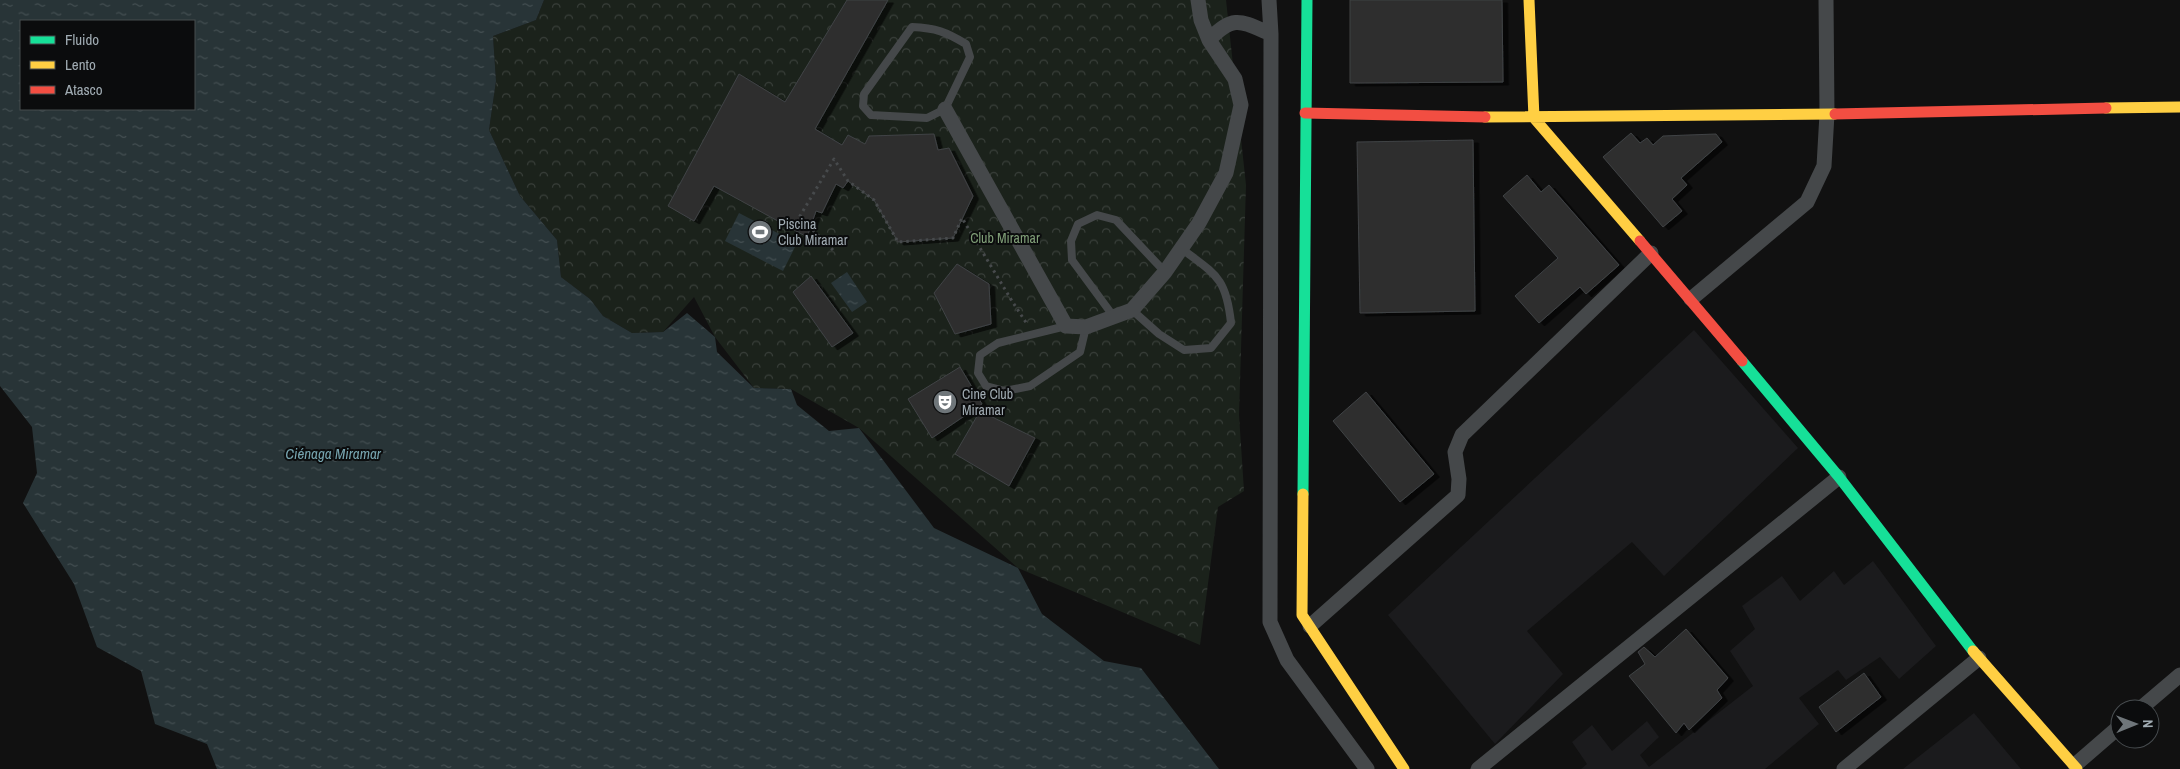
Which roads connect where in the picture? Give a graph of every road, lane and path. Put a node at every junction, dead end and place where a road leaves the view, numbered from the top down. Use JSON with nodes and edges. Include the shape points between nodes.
{"nodes":[{"id":1,"x":1198,"y":0,"type":"edge"},
{"id":2,"x":1269,"y":0,"type":"edge"},
{"id":3,"x":1307,"y":0,"type":"edge"},
{"id":4,"x":1528,"y":0,"type":"edge"},
{"id":5,"x":1826,"y":0,"type":"edge"},
{"id":6,"x":1271,"y":34,"type":"junction"},
{"id":7,"x":1209,"y":40,"type":"junction"},
{"id":8,"x":2180,"y":107,"type":"edge"},
{"id":9,"x":945,"y":109,"type":"junction"},
{"id":10,"x":1305,"y":113,"type":"junction"},
{"id":11,"x":1827,"y":114,"type":"junction"},
{"id":12,"x":1534,"y":118,"type":"junction"},
{"id":13,"x":1182,"y":249,"type":"junction"},
{"id":14,"x":833,"y":250,"type":"dead end"},
{"id":15,"x":1651,"y":253,"type":"junction"},
{"id":16,"x":1165,"y":272,"type":"junction"},
{"id":17,"x":1691,"y":299,"type":"junction"},
{"id":18,"x":1132,"y":310,"type":"junction"},
{"id":19,"x":1114,"y":318,"type":"junction"},
{"id":20,"x":1066,"y":326,"type":"junction"},
{"id":21,"x":1086,"y":327,"type":"junction"},
{"id":22,"x":1035,"y":335,"type":"junction"},
{"id":23,"x":1839,"y":477,"type":"junction"},
{"id":24,"x":1310,"y":626,"type":"junction"},
{"id":25,"x":1979,"y":658,"type":"junction"},
{"id":26,"x":2180,"y":675,"type":"edge"},
{"id":27,"x":2152,"y":699,"type":"edge"},
{"id":28,"x":2110,"y":735,"type":"edge"},
{"id":29,"x":2076,"y":767,"type":"edge"},
{"id":30,"x":1366,"y":769,"type":"edge"},
{"id":31,"x":1404,"y":769,"type":"edge"},
{"id":32,"x":1478,"y":769,"type":"edge"},
{"id":33,"x":1844,"y":769,"type":"edge"}],
"edges":[{"from":1,"to":7,"type":"street"},
{"from":2,"to":6,"type":"street"},
{"from":3,"to":10,"type":"street"},
{"from":4,"to":12,"type":"street"},
{"from":5,"to":11,"type":"street"},
{"from":6,"to":7,"type":"street","via":[[1235,21],[1220,28]]},
{"from":6,"to":30,"type":"street","via":[[1270,622],[1287,660]]},
{"from":7,"to":13,"type":"street","via":[[1236,78],[1241,105],[1226,173]]},
{"from":8,"to":11,"type":"street"},
{"from":9,"to":9,"type":"lane","via":[[927,118],[871,115],[863,106],[864,94],[912,27],[946,32],[966,44],[970,58]]},
{"from":9,"to":20,"type":"street"},
{"from":10,"to":12,"type":"street"},
{"from":10,"to":24,"type":"street","via":[[1302,614]]},
{"from":11,"to":12,"type":"street"},
{"from":11,"to":17,"type":"street","via":[[1824,166],[1807,202]]},
{"from":12,"to":15,"type":"street"},
{"from":13,"to":16,"type":"street"},
{"from":13,"to":18,"type":"lane","via":[[1217,275],[1228,298],[1231,323],[1211,348],[1184,350],[1159,334]]},
{"from":14,"to":22,"type":"path","via":[[814,231],[794,226],[834,159],[848,181],[874,200],[898,242],[953,238],[962,218]]},
{"from":15,"to":17,"type":"street"},
{"from":15,"to":24,"type":"street","via":[[1462,435],[1454,452],[1458,495]]},
{"from":16,"to":18,"type":"street"},
{"from":16,"to":19,"type":"lane","via":[[1116,220],[1097,215],[1078,224],[1070,241],[1072,260]]},
{"from":17,"to":23,"type":"street"},
{"from":18,"to":19,"type":"street"},
{"from":19,"to":21,"type":"street"},
{"from":20,"to":21,"type":"street"},
{"from":20,"to":22,"type":"lane"},
{"from":21,"to":22,"type":"lane","via":[[1080,352],[1030,386],[1006,392],[986,386],[978,373],[980,355],[998,343]]},
{"from":23,"to":25,"type":"street"},
{"from":23,"to":32,"type":"street"},
{"from":24,"to":31,"type":"street"},
{"from":25,"to":29,"type":"street"},
{"from":25,"to":33,"type":"street"},
{"from":26,"to":27,"type":"street"},
{"from":28,"to":29,"type":"street"}]}
